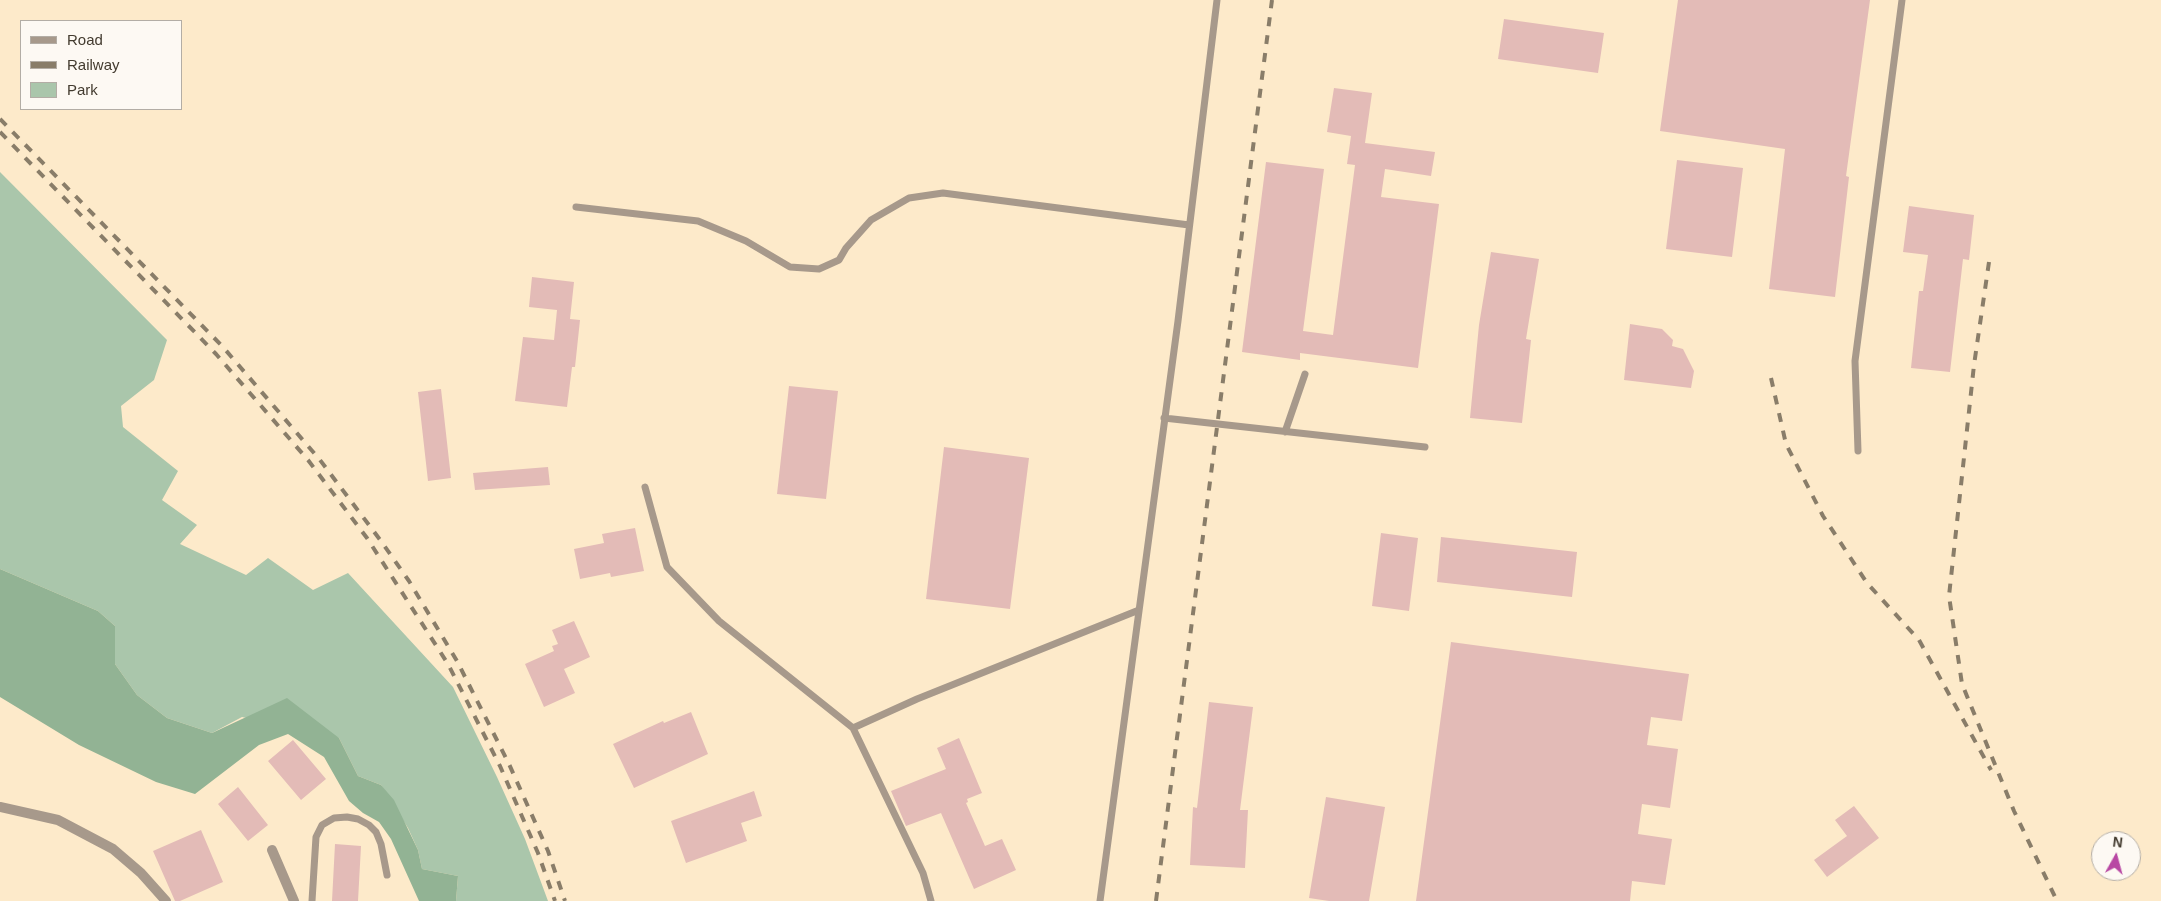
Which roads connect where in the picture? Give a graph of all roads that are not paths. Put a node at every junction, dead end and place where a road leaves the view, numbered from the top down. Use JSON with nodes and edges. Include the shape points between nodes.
{"nodes":[{"id":1,"x":1216,"y":0,"type":"edge"},
{"id":2,"x":1902,"y":0,"type":"edge"},
{"id":3,"x":576,"y":207,"type":"dead end"},
{"id":4,"x":1189,"y":226,"type":"junction"},
{"id":5,"x":1305,"y":374,"type":"dead end"},
{"id":6,"x":1164,"y":418,"type":"junction"},
{"id":7,"x":1285,"y":432,"type":"junction"},
{"id":8,"x":1424,"y":447,"type":"dead end"},
{"id":9,"x":1858,"y":451,"type":"dead end"},
{"id":10,"x":645,"y":488,"type":"dead end"},
{"id":11,"x":1139,"y":610,"type":"junction"},
{"id":12,"x":853,"y":728,"type":"junction"},
{"id":13,"x":0,"y":807,"type":"edge"},
{"id":14,"x":272,"y":850,"type":"dead end"},
{"id":15,"x":387,"y":875,"type":"dead end"},
{"id":16,"x":166,"y":901,"type":"edge"},
{"id":17,"x":294,"y":901,"type":"edge"},
{"id":18,"x":312,"y":901,"type":"edge"},
{"id":19,"x":931,"y":901,"type":"edge"},
{"id":20,"x":1100,"y":901,"type":"edge"}],
"edges":[{"from":1,"to":4,"type":"lane"},
{"from":2,"to":9,"type":"lane","via":[[1855,361]]},
{"from":3,"to":4,"type":"lane","via":[[698,221],[746,240],[790,267],[819,269],[839,260],[872,220],[909,198],[943,193]]},
{"from":4,"to":6,"type":"lane"},
{"from":5,"to":7,"type":"lane"},
{"from":6,"to":7,"type":"lane"},
{"from":6,"to":11,"type":"lane"},
{"from":7,"to":8,"type":"lane"},
{"from":10,"to":12,"type":"lane","via":[[667,567],[719,621]]},
{"from":11,"to":12,"type":"lane"},
{"from":11,"to":20,"type":"lane"},
{"from":12,"to":19,"type":"lane","via":[[923,873]]},
{"from":13,"to":16,"type":"street","via":[[58,820],[113,848]]},
{"from":14,"to":17,"type":"street"},
{"from":15,"to":18,"type":"lane","via":[[376,832],[358,819],[334,818],[322,825],[316,837]]}]}
